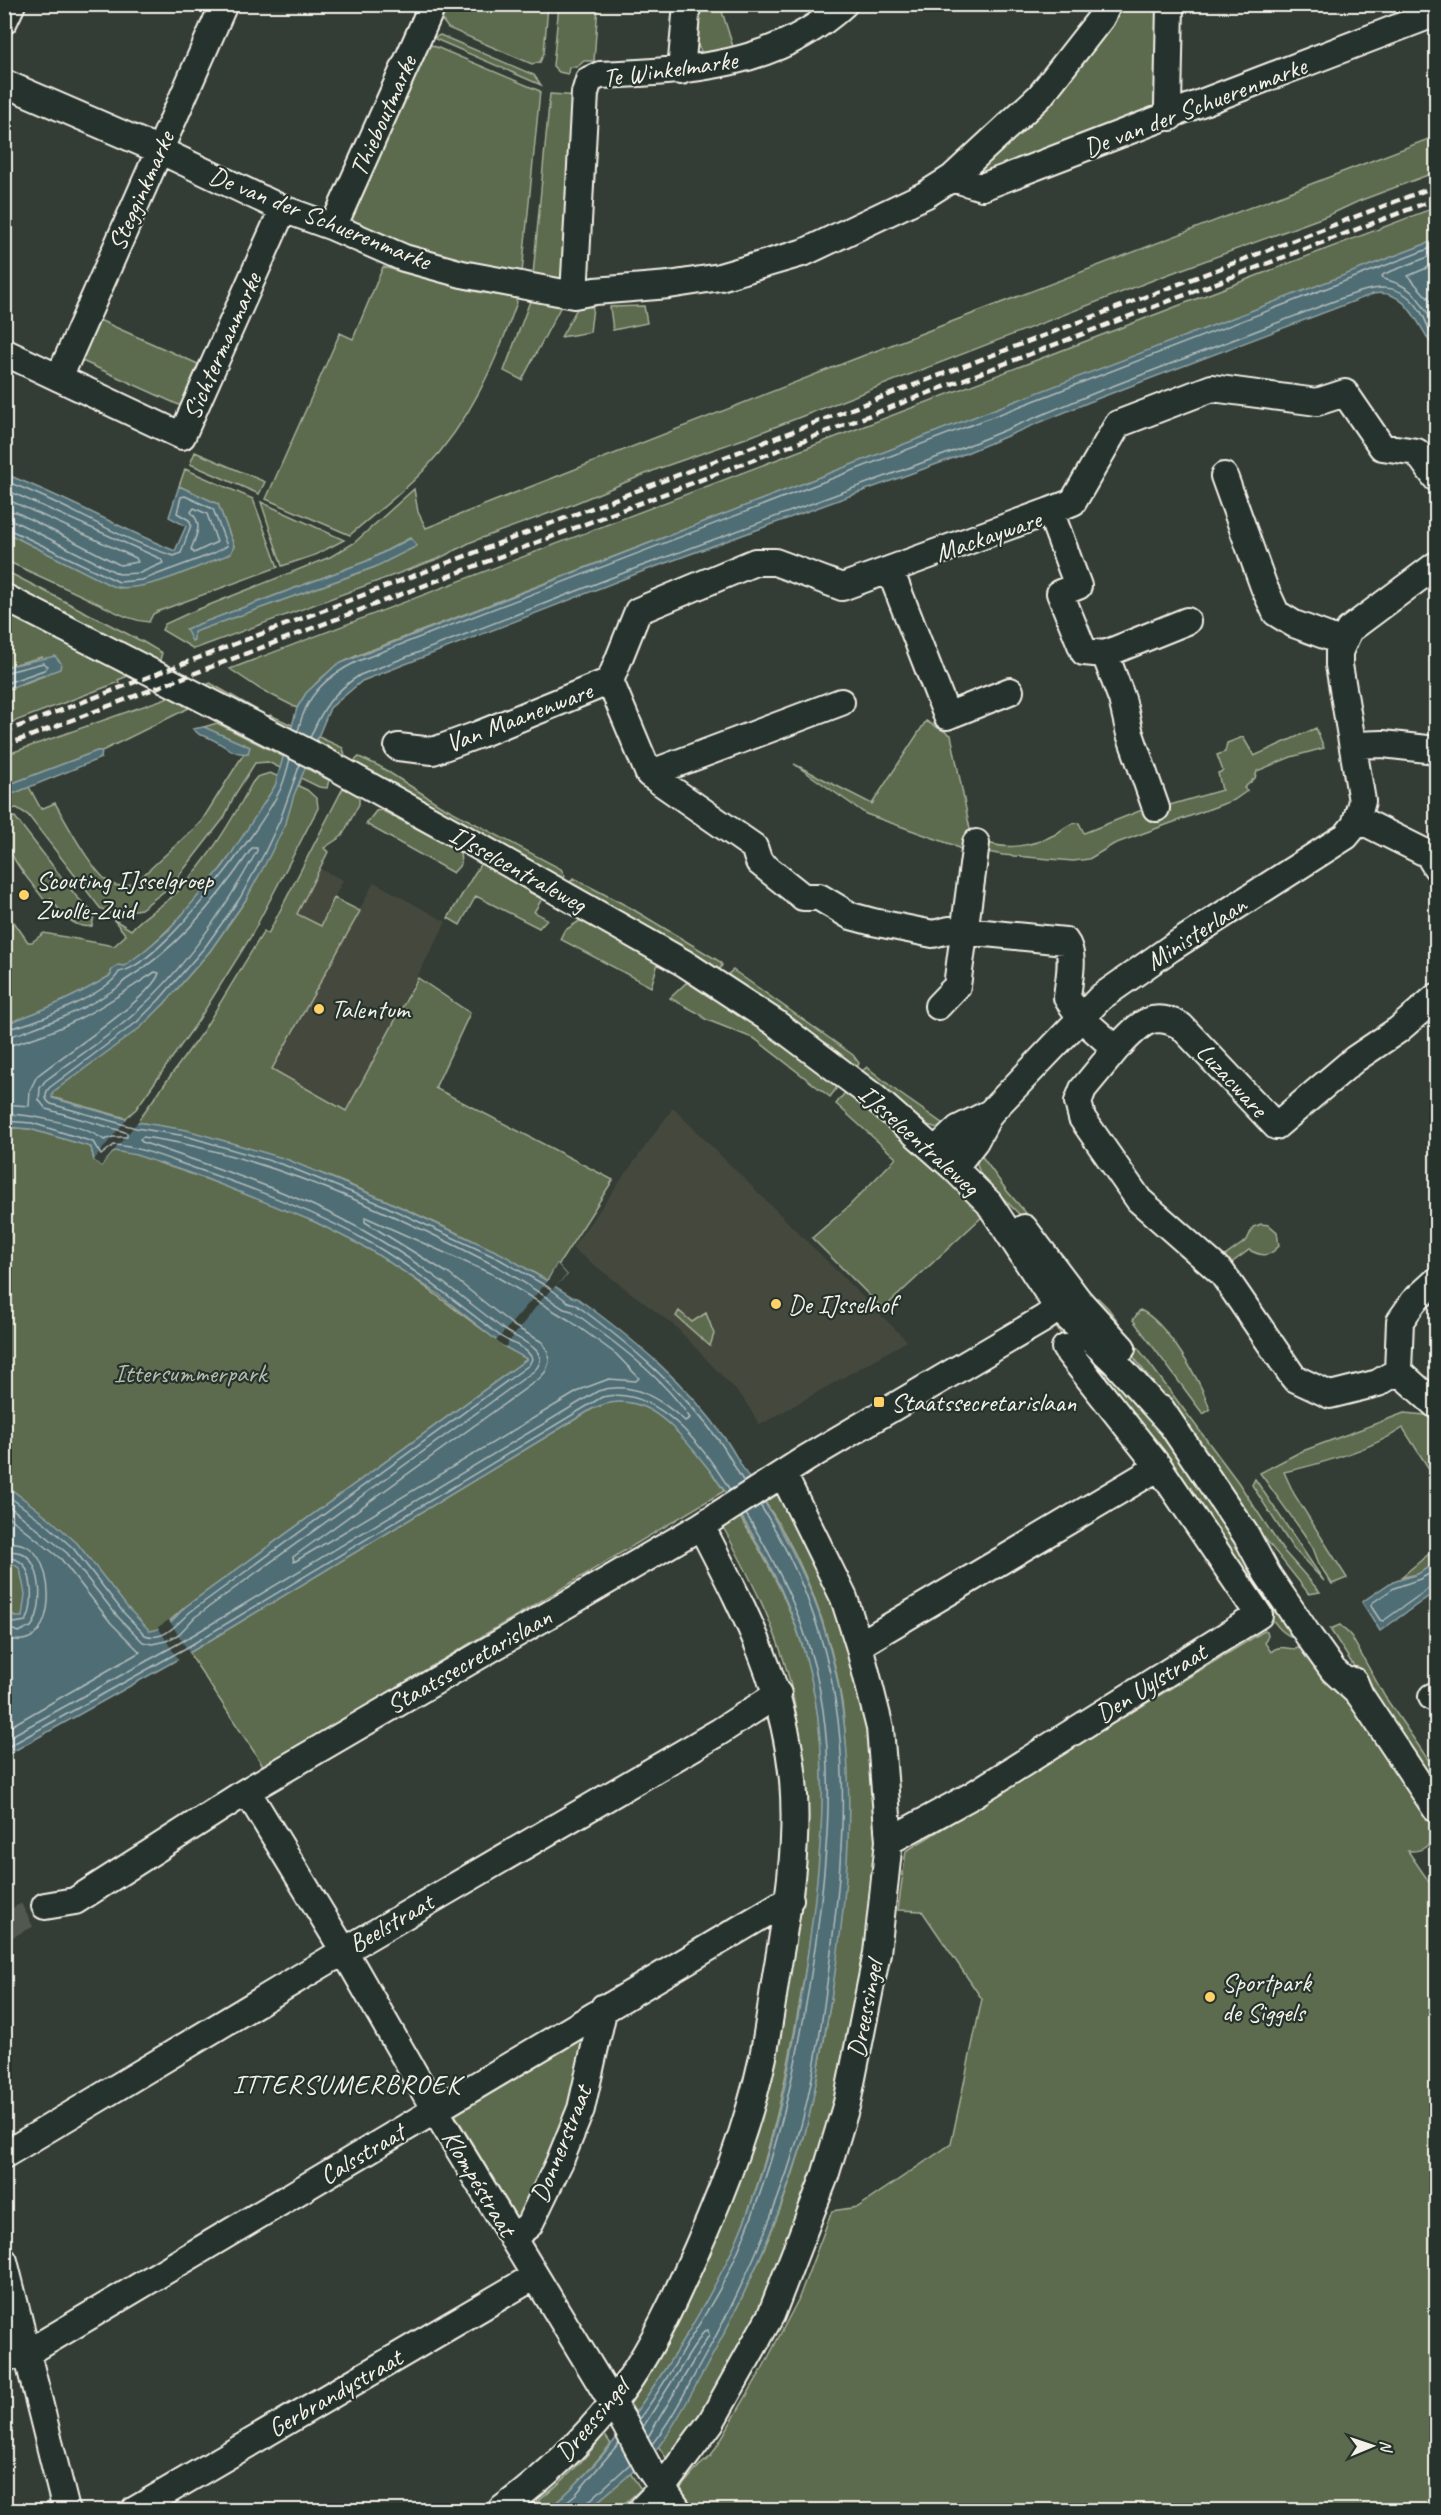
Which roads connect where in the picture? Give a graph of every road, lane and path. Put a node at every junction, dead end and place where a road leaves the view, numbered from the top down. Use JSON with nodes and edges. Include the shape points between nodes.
{"nodes":[{"id":1,"x":12,"y":4,"type":"edge"},
{"id":2,"x":224,"y":4,"type":"edge"},
{"id":3,"x":433,"y":4,"type":"edge"},
{"id":4,"x":687,"y":4,"type":"edge"},
{"id":5,"x":844,"y":4,"type":"edge"},
{"id":6,"x":1108,"y":4,"type":"edge"},
{"id":7,"x":1170,"y":4,"type":"edge"},
{"id":8,"x":1437,"y":14,"type":"edge"},
{"id":9,"x":4,"y":21,"type":"edge"},
{"id":10,"x":681,"y":71,"type":"junction"},
{"id":11,"x":4,"y":84,"type":"edge"},
{"id":12,"x":1170,"y":117,"type":"junction"},
{"id":13,"x":159,"y":150,"type":"junction"},
{"id":14,"x":952,"y":178,"type":"junction"},
{"id":15,"x":283,"y":209,"type":"junction"},
{"id":16,"x":333,"y":226,"type":"junction"},
{"id":17,"x":573,"y":295,"type":"junction"},
{"id":18,"x":4,"y":352,"type":"edge"},
{"id":19,"x":59,"y":378,"type":"junction"},
{"id":20,"x":1224,"y":476,"type":"dead end"},
{"id":21,"x":1437,"y":478,"type":"edge"},
{"id":22,"x":1050,"y":511,"type":"junction"},
{"id":23,"x":1437,"y":565,"type":"edge"},
{"id":24,"x":890,"y":570,"type":"junction"},
{"id":25,"x":4,"y":597,"type":"edge"},
{"id":26,"x":1187,"y":621,"type":"dead end"},
{"id":27,"x":1343,"y":642,"type":"junction"},
{"id":28,"x":1105,"y":654,"type":"junction"},
{"id":29,"x":610,"y":681,"type":"junction"},
{"id":30,"x":1010,"y":691,"type":"dead end"},
{"id":31,"x":841,"y":702,"type":"dead end"},
{"id":32,"x":1353,"y":745,"type":"junction"},
{"id":33,"x":398,"y":747,"type":"dead end"},
{"id":34,"x":1437,"y":750,"type":"edge"},
{"id":35,"x":649,"y":774,"type":"junction"},
{"id":36,"x":1156,"y":808,"type":"dead end"},
{"id":37,"x":1358,"y":819,"type":"junction"},
{"id":38,"x":976,"y":843,"type":"dead end"},
{"id":39,"x":1437,"y":867,"type":"edge"},
{"id":40,"x":965,"y":931,"type":"junction"},
{"id":41,"x":1437,"y":997,"type":"edge"},
{"id":42,"x":938,"y":1006,"type":"dead end"},
{"id":43,"x":1081,"y":1018,"type":"junction"},
{"id":44,"x":1116,"y":1049,"type":"junction"},
{"id":45,"x":990,"y":1113,"type":"junction"},
{"id":46,"x":934,"y":1151,"type":"junction"},
{"id":47,"x":954,"y":1168,"type":"junction"},
{"id":48,"x":1437,"y":1281,"type":"edge"},
{"id":49,"x":1066,"y":1302,"type":"junction"},
{"id":50,"x":1065,"y":1348,"type":"dead end"},
{"id":51,"x":1398,"y":1371,"type":"junction"},
{"id":52,"x":1437,"y":1406,"type":"edge"},
{"id":53,"x":1159,"y":1467,"type":"junction"},
{"id":54,"x":781,"y":1476,"type":"junction"},
{"id":55,"x":701,"y":1526,"type":"junction"},
{"id":56,"x":860,"y":1645,"type":"junction"},
{"id":57,"x":778,"y":1694,"type":"junction"},
{"id":58,"x":247,"y":1791,"type":"junction"},
{"id":59,"x":1437,"y":1809,"type":"edge"},
{"id":60,"x":889,"y":1841,"type":"junction"},
{"id":61,"x":789,"y":1899,"type":"junction"},
{"id":62,"x":45,"y":1906,"type":"tunnel mouth"},
{"id":63,"x":344,"y":1951,"type":"junction"},
{"id":64,"x":604,"y":2007,"type":"junction"},
{"id":65,"x":435,"y":2110,"type":"junction"},
{"id":66,"x":4,"y":2155,"type":"edge"},
{"id":67,"x":512,"y":2238,"type":"junction"},
{"id":68,"x":4,"y":2261,"type":"edge"},
{"id":69,"x":535,"y":2276,"type":"junction"},
{"id":70,"x":16,"y":2355,"type":"edge"},
{"id":71,"x":619,"y":2414,"type":"junction"},
{"id":72,"x":662,"y":2488,"type":"junction"},
{"id":73,"x":66,"y":2511,"type":"edge"},
{"id":74,"x":135,"y":2511,"type":"edge"},
{"id":75,"x":501,"y":2511,"type":"edge"},
{"id":76,"x":641,"y":2511,"type":"edge"},
{"id":77,"x":678,"y":2511,"type":"edge"}],
"edges":[{"from":1,"to":9,"type":"street"},
{"from":2,"to":13,"type":"street","name":"Stegginkmarke"},
{"from":3,"to":16,"type":"street","name":"Thieboutmarke"},
{"from":4,"to":10,"type":"street"},
{"from":5,"to":10,"type":"street","name":"Te Winkelmarke","via":[[801,36],[772,50],[742,61]]},
{"from":6,"to":14,"type":"street","name":"De van der Schuerenmarke","via":[[1040,96]]},
{"from":7,"to":12,"type":"street"},
{"from":8,"to":12,"type":"street","name":"De van der Schuerenmarke"},
{"from":10,"to":17,"type":"street","name":"Te Winkelmarke","via":[[600,75],[589,80],[585,93]]},
{"from":11,"to":13,"type":"street","name":"De van der Schuerenmarke"},
{"from":12,"to":14,"type":"street","name":"De van der Schuerenmarke","via":[[982,187]]},
{"from":13,"to":15,"type":"street","name":"De van der Schuerenmarke"},
{"from":13,"to":19,"type":"street","name":"Stegginkmarke"},
{"from":14,"to":17,"type":"street","name":"De van der Schuerenmarke","via":[[836,239],[795,255],[720,278]]},
{"from":15,"to":16,"type":"street","name":"De van der Schuerenmarke"},
{"from":15,"to":19,"type":"street","name":"Sichtermanmarke","via":[[182,436]]},
{"from":16,"to":17,"type":"street","name":"De van der Schuerenmarke","via":[[416,261],[503,283]]},
{"from":18,"to":19,"type":"street","name":"Sichtermanmarke"},
{"from":20,"to":27,"type":"street","via":[[1276,613]]},
{"from":21,"to":22,"type":"street","via":[[1417,452],[1382,447],[1345,393],[1317,402],[1212,388],[1118,424],[1072,502]]},
{"from":22,"to":24,"type":"street","name":"Mackayware"},
{"from":22,"to":28,"type":"street","name":"Mackayware","via":[[1078,586],[1060,593],[1084,652]]},
{"from":23,"to":27,"type":"street","via":[[1349,630]]},
{"from":24,"to":29,"type":"street","name":"Mackayware","via":[[842,587],[775,562],[755,562],[638,611]]},
{"from":24,"to":30,"type":"street","via":[[947,717]]},
{"from":25,"to":46,"type":"street","name":"IJsselcentraleweg","via":[[317,757],[716,983],[827,1061]]},
{"from":26,"to":28,"type":"street"},
{"from":27,"to":32,"type":"street","via":[[1339,665]]},
{"from":28,"to":36,"type":"street"},
{"from":29,"to":33,"type":"street","name":"Van Maanenware","via":[[433,751]]},
{"from":29,"to":35,"type":"street","name":"Van Maanenware"},
{"from":31,"to":35,"type":"street"},
{"from":32,"to":34,"type":"street"},
{"from":32,"to":37,"type":"street","via":[[1362,801]]},
{"from":35,"to":40,"type":"street","via":[[754,847],[759,862],[802,897],[819,897],[851,916],[873,922],[933,934]]},
{"from":37,"to":39,"type":"street","via":[[1428,854]]},
{"from":37,"to":43,"type":"street","name":"Ministerlaan","via":[[1346,836],[1123,980]]},
{"from":38,"to":40,"type":"street"},
{"from":40,"to":42,"type":"street","via":[[957,986]]},
{"from":40,"to":43,"type":"street","via":[[1065,941],[1071,957],[1066,998]]},
{"from":41,"to":44,"type":"street","name":"Luzacware","via":[[1276,1126],[1182,1026],[1158,1019],[1140,1024]]},
{"from":43,"to":44,"type":"street"},
{"from":43,"to":45,"type":"street","name":"Ministerlaan"},
{"from":44,"to":51,"type":"street","via":[[1083,1089],[1078,1102],[1082,1118],[1139,1200],[1222,1273],[1294,1378],[1330,1395],[1378,1383]]},
{"from":45,"to":46,"type":"street","name":"Ministerlaan","via":[[958,1128]]},
{"from":45,"to":47,"type":"street","name":"Ministerlaan"},
{"from":46,"to":47,"type":"street","name":"IJsselcentraleweg"},
{"from":47,"to":49,"type":"street","name":"IJsselcentraleweg","via":[[989,1203],[1041,1286]]},
{"from":48,"to":51,"type":"street","via":[[1414,1301],[1400,1321]]},
{"from":49,"to":54,"type":"street","name":"Staatssecretarislaan"},
{"from":49,"to":59,"type":"street","name":"IJsselcentraleweg","via":[[1169,1422],[1246,1535],[1281,1568],[1346,1661],[1360,1695]]},
{"from":50,"to":53,"type":"street","name":"Den Uylstraat"},
{"from":51,"to":52,"type":"street"},
{"from":53,"to":56,"type":"street"},
{"from":53,"to":60,"type":"street","name":"Den Uylstraat","via":[[1259,1615],[971,1796]]},
{"from":54,"to":55,"type":"street","name":"Staatssecretarislaan"},
{"from":54,"to":56,"type":"street","name":"Dreessingel","via":[[844,1598]]},
{"from":55,"to":57,"type":"street","name":"Dreessingel","via":[[750,1622]]},
{"from":55,"to":58,"type":"street","name":"Staatssecretarislaan"},
{"from":56,"to":60,"type":"street","name":"Dreessingel","via":[[880,1728]]},
{"from":57,"to":61,"type":"street","name":"Dreessingel","via":[[793,1780],[794,1841]]},
{"from":57,"to":63,"type":"street","name":"Beelstraat"},
{"from":58,"to":62,"type":"street","name":"Staatssecretarislaan","via":[[75,1901]]},
{"from":58,"to":63,"type":"street","name":"Klompéstraat"},
{"from":60,"to":72,"type":"street","name":"Dreessingel","via":[[877,1953],[865,2018],[847,2103],[825,2176],[771,2315],[711,2422]]},
{"from":61,"to":64,"type":"street","name":"Calsstraat"},
{"from":61,"to":71,"type":"street","name":"Dreessingel","via":[[762,2059],[736,2149],[704,2235]]},
{"from":63,"to":65,"type":"street","name":"Klompéstraat"},
{"from":63,"to":66,"type":"street","name":"Beelstraat"},
{"from":64,"to":65,"type":"street","name":"Calsstraat"},
{"from":64,"to":67,"type":"street","name":"Donnerstraat","via":[[581,2109],[529,2224]]},
{"from":65,"to":67,"type":"street","name":"Klompéstraat"},
{"from":65,"to":70,"type":"street","name":"Calsstraat"},
{"from":67,"to":69,"type":"street","name":"Klompéstraat"},
{"from":68,"to":70,"type":"street"},
{"from":69,"to":71,"type":"street","name":"Klompéstraat"},
{"from":69,"to":74,"type":"street","name":"Gerbrandystraat"},
{"from":70,"to":73,"type":"street"},
{"from":71,"to":72,"type":"street","name":"Klompéstraat"},
{"from":71,"to":75,"type":"street","name":"Dreessingel","via":[[579,2442]]},
{"from":72,"to":76,"type":"street","name":"Dreessingel"},
{"from":72,"to":77,"type":"street","name":"Klompéstraat"}]}
